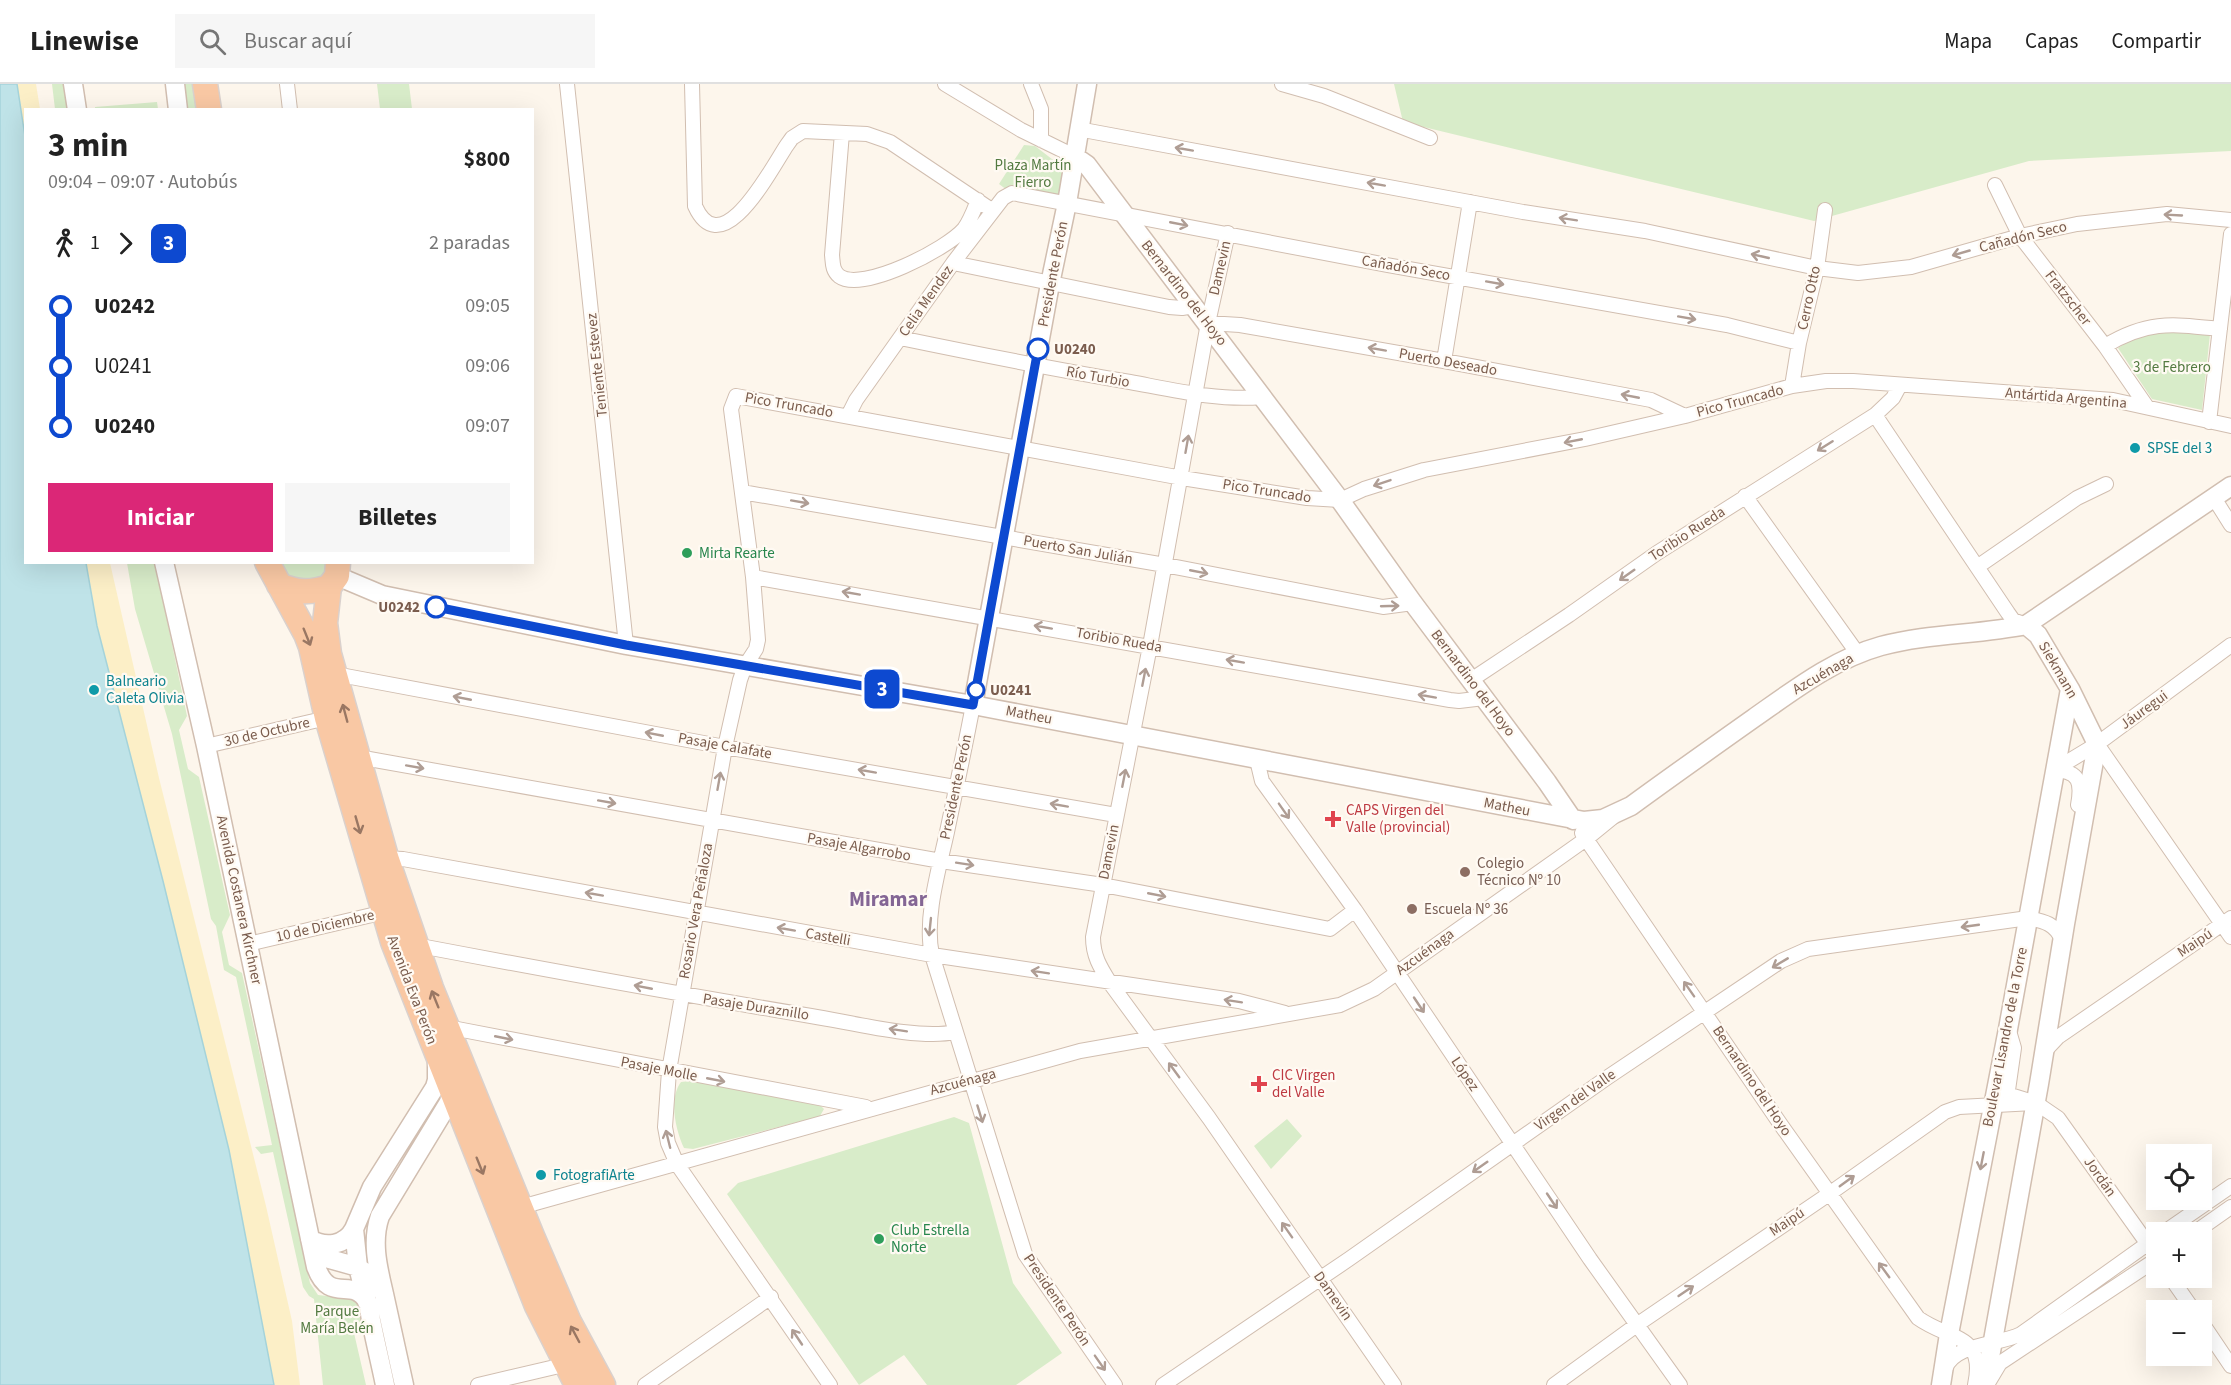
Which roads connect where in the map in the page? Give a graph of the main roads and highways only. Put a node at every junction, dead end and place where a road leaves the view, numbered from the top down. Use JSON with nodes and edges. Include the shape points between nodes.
{"nodes":[{"id":1,"x":205,"y":84,"type":"edge"},
{"id":2,"x":209,"y":108,"type":"edge"},
{"id":3,"x":268,"y":564,"type":"edge"},
{"id":4,"x":335,"y":575,"type":"edge"},
{"id":5,"x":279,"y":585,"type":"junction"},
{"id":6,"x":377,"y":858,"type":"junction"},
{"id":7,"x":392,"y":910,"type":"junction"},
{"id":8,"x":445,"y":1039,"type":"junction"},
{"id":9,"x":448,"y":1086,"type":"junction"},
{"id":10,"x":492,"y":1137,"type":"junction"},
{"id":11,"x":577,"y":1369,"type":"edge"},
{"id":12,"x":603,"y":1385,"type":"edge"}],
"edges":[{"from":1,"to":2,"type":"highway"},
{"from":3,"to":5,"type":"highway","name":"Avenida Eva Perón"},
{"from":4,"to":5,"type":"highway","via":[[313,592],[295,592]]},
{"from":6,"to":4,"type":"highway","name":"Avenida Eva Perón","one_way":true,"via":[[358,757],[326,639]]},
{"from":5,"to":6,"type":"highway","name":"Avenida Eva Perón","one_way":true,"via":[[306,634],[327,718]]},
{"from":6,"to":7,"type":"highway","name":"Avenida Eva Perón"},
{"from":7,"to":8,"type":"highway","name":"Avenida Eva Perón"},
{"from":8,"to":7,"type":"highway","name":"Avenida Eva Perón","one_way":true,"via":[[415,945]]},
{"from":8,"to":9,"type":"highway","name":"Avenida Eva Perón"},
{"from":8,"to":10,"type":"highway","name":"Avenida Eva Perón"},
{"from":9,"to":10,"type":"highway","via":[[465,1089],[478,1125]]},
{"from":9,"to":11,"type":"highway","name":"Avenida Eva Perón","one_way":true,"via":[[537,1306]]},
{"from":11,"to":10,"type":"highway","name":"Avenida Eva Perón","one_way":true,"via":[[569,1322]]},
{"from":11,"to":12,"type":"highway","name":"Avenida Eva Perón"}]}
